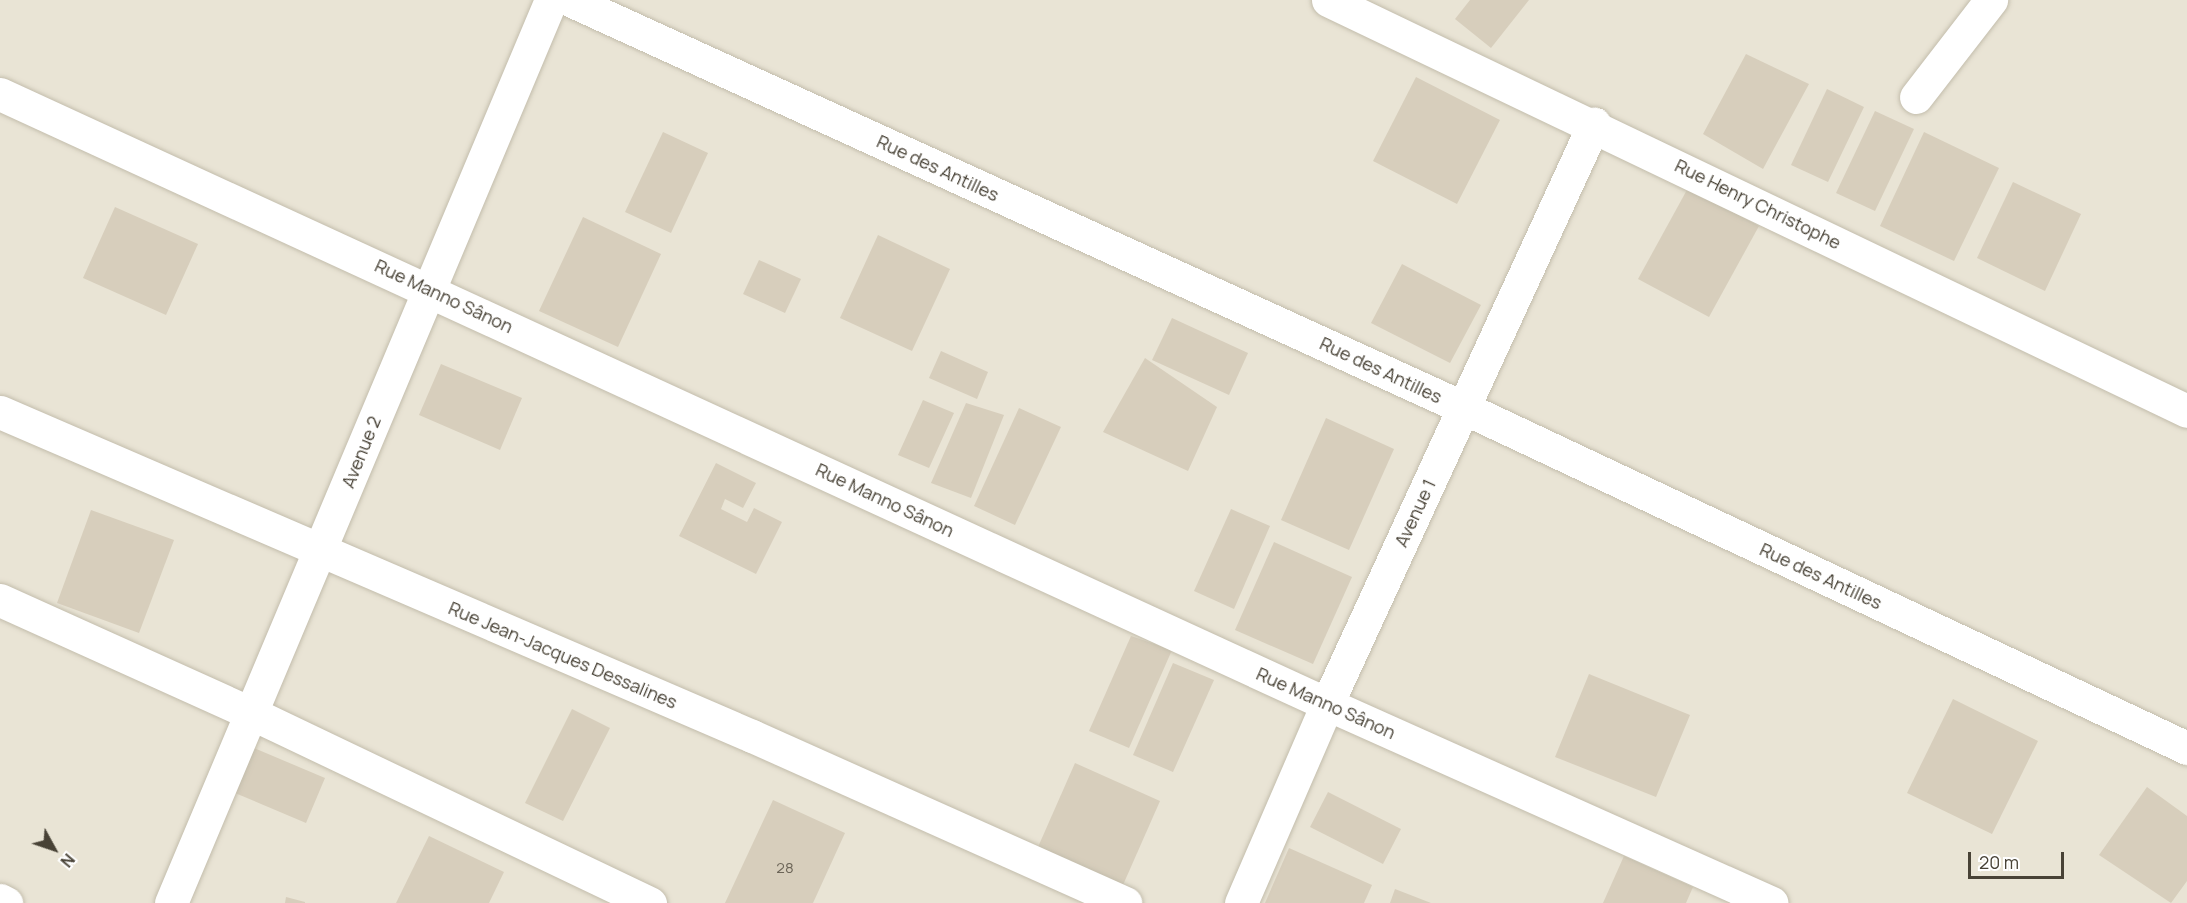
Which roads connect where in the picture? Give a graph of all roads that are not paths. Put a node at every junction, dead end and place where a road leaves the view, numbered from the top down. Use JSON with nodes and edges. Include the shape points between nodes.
{"nodes":[{"id":1,"x":551,"y":0,"type":"edge"},
{"id":2,"x":570,"y":0,"type":"edge"},
{"id":3,"x":1328,"y":0,"type":"edge"},
{"id":4,"x":1991,"y":0,"type":"edge"},
{"id":5,"x":0,"y":94,"type":"edge"},
{"id":6,"x":1916,"y":97,"type":"dead end"},
{"id":7,"x":1594,"y":124,"type":"junction"},
{"id":8,"x":428,"y":288,"type":"junction"},
{"id":9,"x":1464,"y":408,"type":"junction"},
{"id":10,"x":2187,"y":411,"type":"edge"},
{"id":11,"x":0,"y":412,"type":"edge"},
{"id":12,"x":321,"y":551,"type":"junction"},
{"id":13,"x":0,"y":600,"type":"edge"},
{"id":14,"x":1327,"y":704,"type":"junction"},
{"id":15,"x":253,"y":714,"type":"junction"},
{"id":16,"x":2187,"y":748,"type":"edge"},
{"id":17,"x":0,"y":900,"type":"edge"},
{"id":18,"x":6,"y":903,"type":"edge"},
{"id":19,"x":171,"y":903,"type":"edge"},
{"id":20,"x":650,"y":903,"type":"edge"},
{"id":21,"x":1125,"y":903,"type":"edge"},
{"id":22,"x":1241,"y":903,"type":"edge"},
{"id":23,"x":1771,"y":903,"type":"edge"}],
"edges":[{"from":1,"to":8,"type":"street","name":"Avenue 2"},
{"from":2,"to":9,"type":"street","name":"Rue des Antilles"},
{"from":3,"to":7,"type":"street","name":"Rue Henry Christophe"},
{"from":4,"to":6,"type":"street"},
{"from":5,"to":8,"type":"street","name":"Rue Manno Sânon"},
{"from":7,"to":9,"type":"street","name":"Avenue 1"},
{"from":7,"to":10,"type":"street","name":"Rue Henry Christophe"},
{"from":8,"to":12,"type":"street","name":"Avenue 2"},
{"from":8,"to":14,"type":"street","name":"Rue Manno Sânon"},
{"from":9,"to":14,"type":"street","name":"Avenue 1"},
{"from":9,"to":16,"type":"street","name":"Rue des Antilles"},
{"from":11,"to":12,"type":"street","name":"Rue Jean-Jacques Dessalines"},
{"from":12,"to":15,"type":"street","name":"Avenue 2"},
{"from":12,"to":21,"type":"street","name":"Rue Jean-Jacques Dessalines","via":[[752,736]]},
{"from":13,"to":15,"type":"street"},
{"from":14,"to":22,"type":"street","name":"Avenue 1"},
{"from":14,"to":23,"type":"street","name":"Rue Manno Sânon"},
{"from":15,"to":19,"type":"street","name":"Avenue 2"},
{"from":15,"to":20,"type":"street"},
{"from":17,"to":18,"type":"street"}]}
